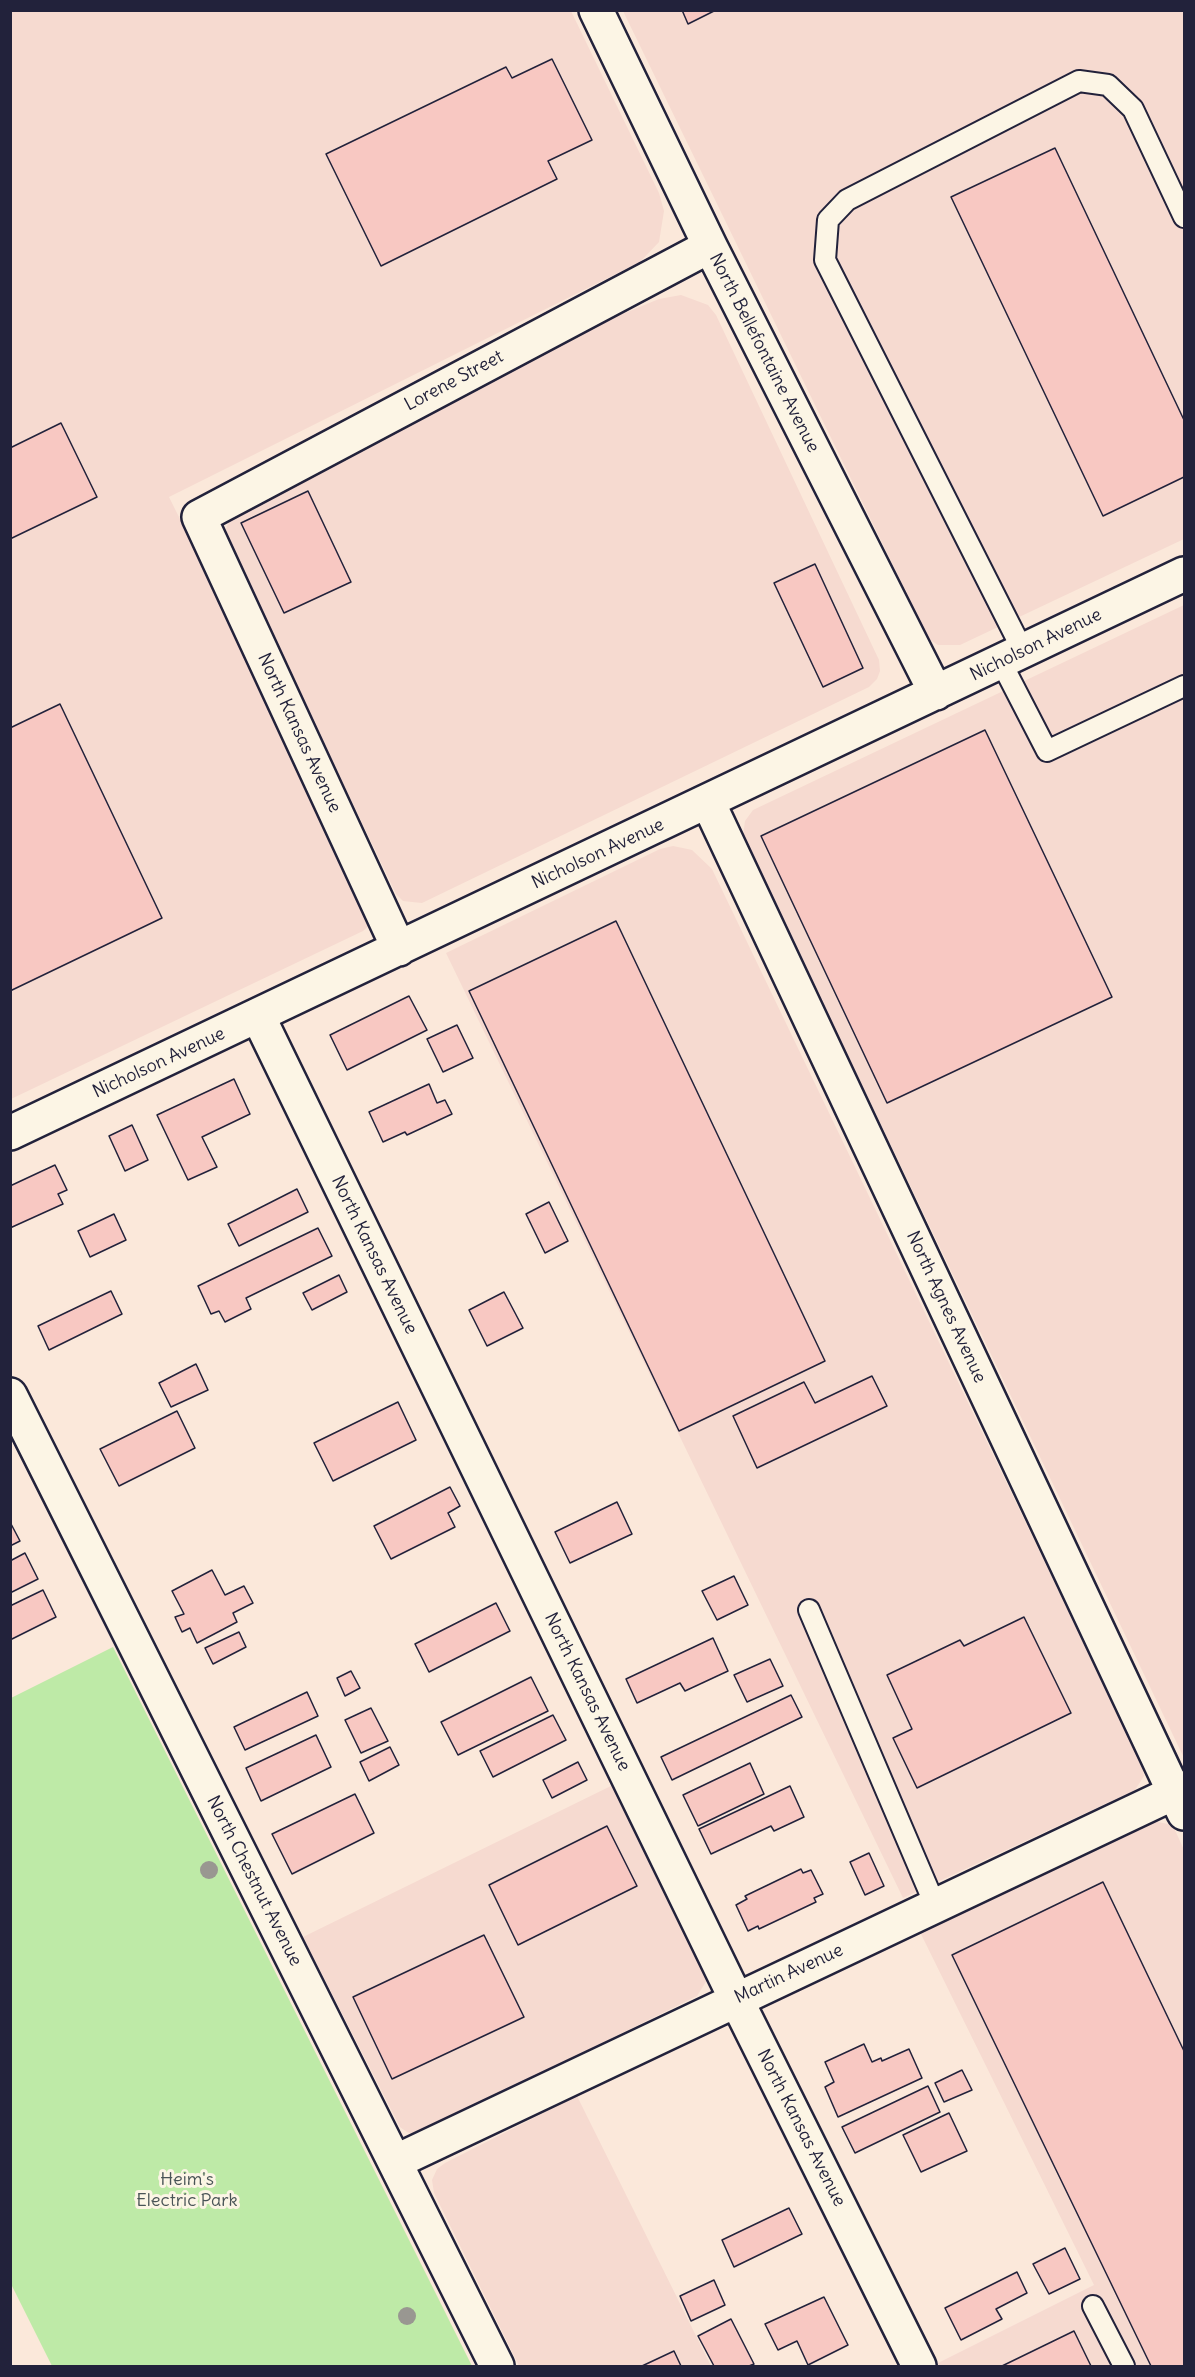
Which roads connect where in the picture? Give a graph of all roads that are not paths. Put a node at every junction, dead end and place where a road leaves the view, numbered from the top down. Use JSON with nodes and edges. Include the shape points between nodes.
{"nodes":[{"id":1,"x":596,"y":10,"type":"edge"},
{"id":2,"x":1185,"y":217,"type":"edge"},
{"id":3,"x":710,"y":246,"type":"junction"},
{"id":4,"x":199,"y":516,"type":"joint"},
{"id":5,"x":1185,"y":574,"type":"edge"},
{"id":6,"x":1012,"y":656,"type":"junction"},
{"id":7,"x":1185,"y":686,"type":"edge"},
{"id":8,"x":936,"y":693,"type":"junction"},
{"id":9,"x":708,"y":802,"type":"junction"},
{"id":10,"x":399,"y":949,"type":"junction"},
{"id":11,"x":258,"y":1016,"type":"junction"},
{"id":12,"x":10,"y":1133,"type":"edge"},
{"id":13,"x":10,"y":1395,"type":"edge"},
{"id":14,"x":809,"y":1610,"type":"dead end"},
{"id":15,"x":1181,"y":1798,"type":"edge"},
{"id":16,"x":935,"y":1905,"type":"junction"},
{"id":17,"x":736,"y":1999,"type":"junction"},
{"id":18,"x":395,"y":2162,"type":"junction"},
{"id":19,"x":1093,"y":2306,"type":"dead end"},
{"id":20,"x":497,"y":2367,"type":"edge"},
{"id":21,"x":919,"y":2367,"type":"edge"},
{"id":22,"x":1124,"y":2367,"type":"edge"}],
"edges":[{"from":1,"to":3,"type":"street","name":"North Bellefontaine Avenue"},
{"from":2,"to":6,"type":"lane","via":[[1133,109],[1108,85],[1079,81],[847,200],[828,220],[825,260]]},
{"from":3,"to":4,"type":"street","name":"Lorene Street"},
{"from":3,"to":8,"type":"street","name":"North Bellefontaine Avenue"},
{"from":4,"to":10,"type":"street","name":"North Kansas Avenue"},
{"from":5,"to":6,"type":"street","name":"Nicholson Avenue"},
{"from":6,"to":7,"type":"lane","via":[[1047,751]]},
{"from":6,"to":8,"type":"street","name":"Nicholson Avenue"},
{"from":8,"to":9,"type":"street","name":"Nicholson Avenue"},
{"from":9,"to":10,"type":"street","name":"Nicholson Avenue"},
{"from":9,"to":15,"type":"street","name":"North Agnes Avenue"},
{"from":10,"to":11,"type":"street","name":"Nicholson Avenue"},
{"from":11,"to":12,"type":"street","name":"Nicholson Avenue"},
{"from":11,"to":17,"type":"street","name":"North Kansas Avenue"},
{"from":13,"to":18,"type":"street","name":"North Chestnut Avenue"},
{"from":14,"to":16,"type":"lane"},
{"from":15,"to":16,"type":"street","name":"Martin Avenue"},
{"from":16,"to":17,"type":"street","name":"Martin Avenue"},
{"from":17,"to":18,"type":"street","name":"Martin Avenue"},
{"from":17,"to":21,"type":"street","name":"North Kansas Avenue"},
{"from":18,"to":20,"type":"street","name":"North Chestnut Avenue"},
{"from":19,"to":22,"type":"lane"}]}
